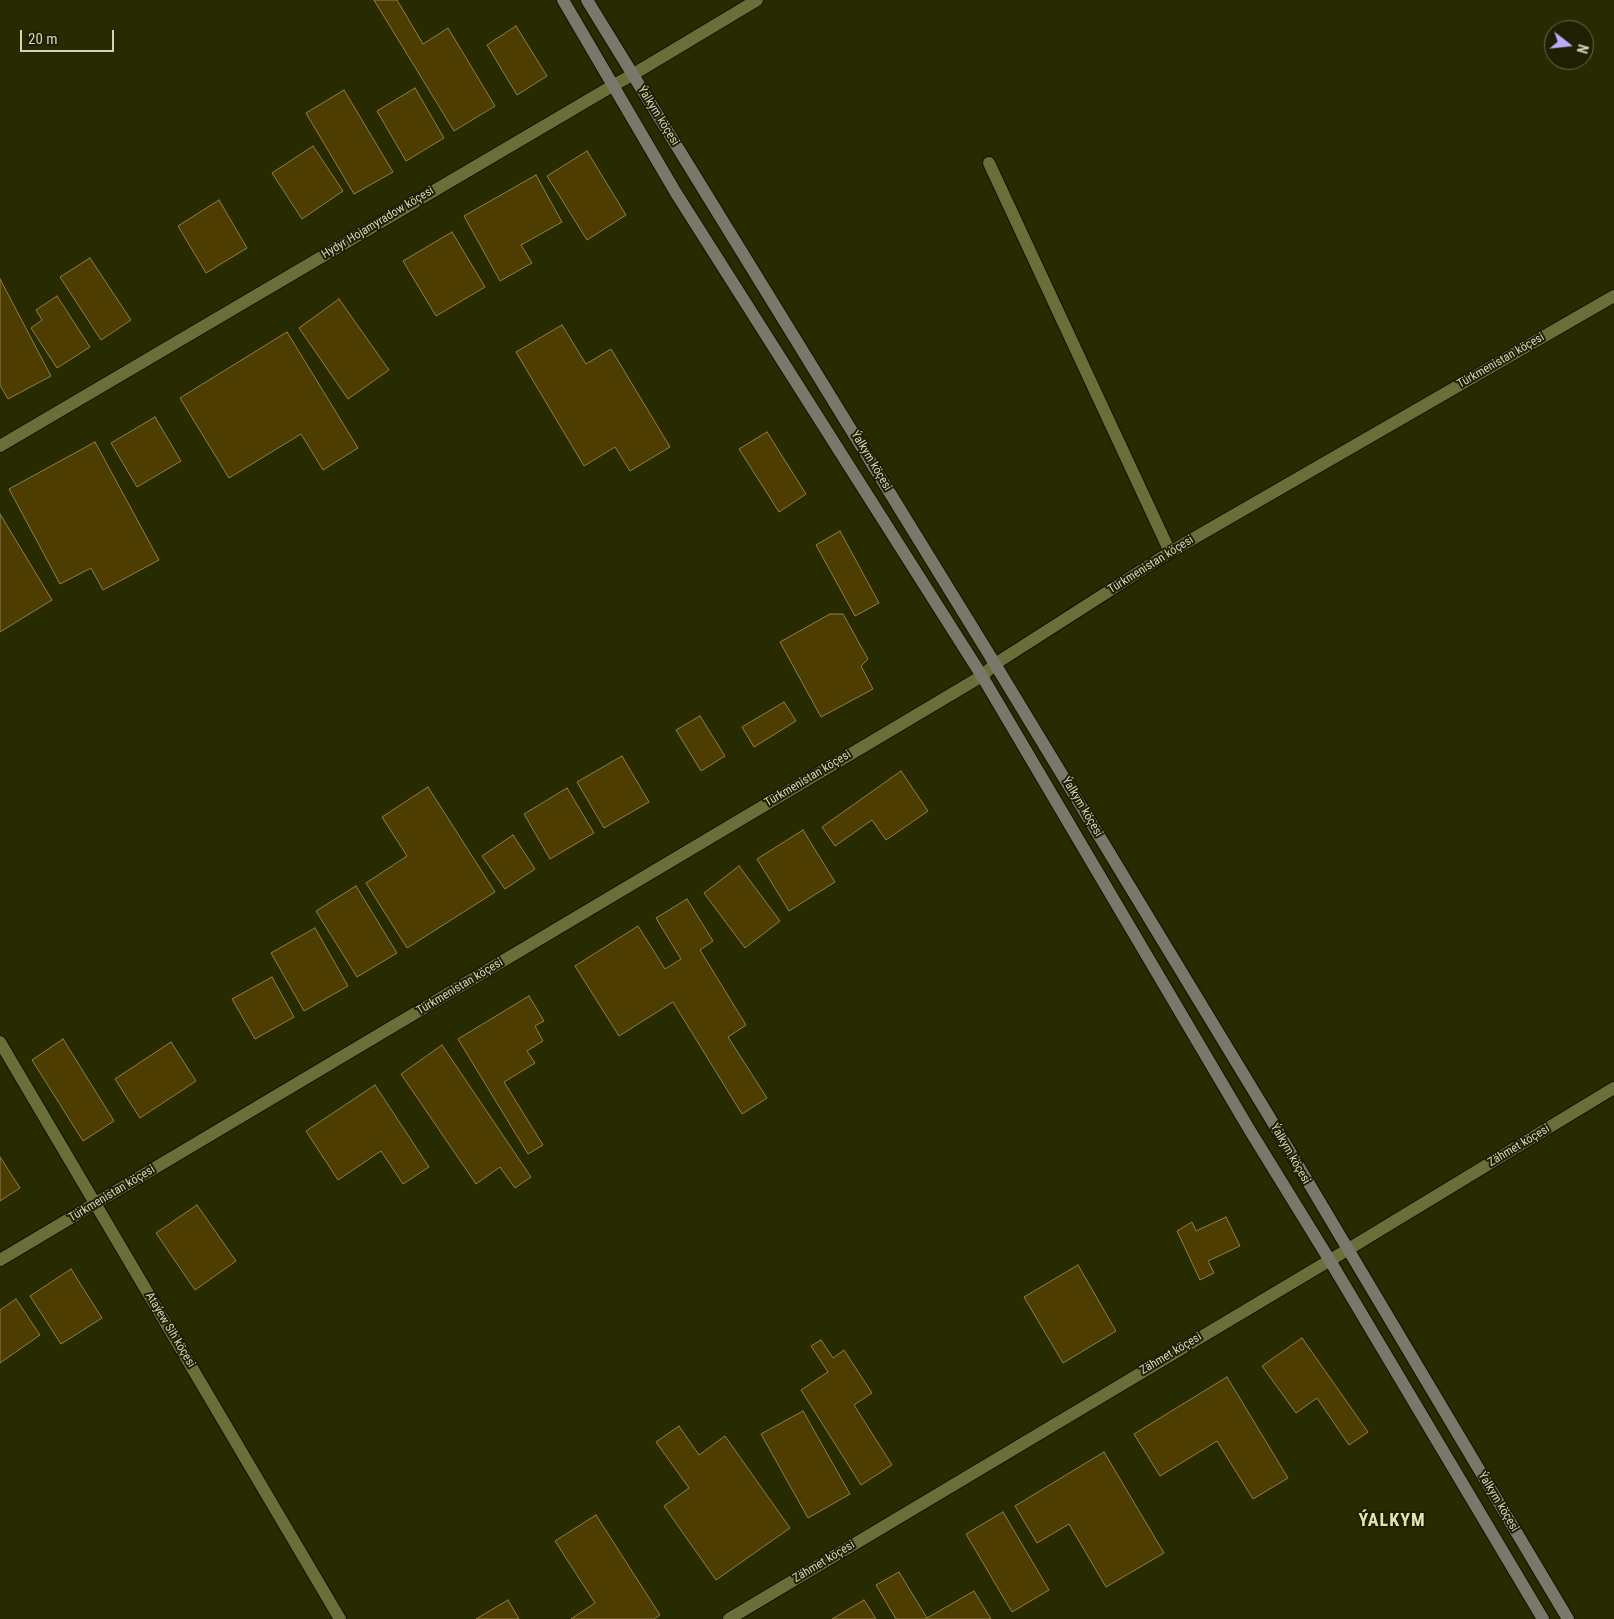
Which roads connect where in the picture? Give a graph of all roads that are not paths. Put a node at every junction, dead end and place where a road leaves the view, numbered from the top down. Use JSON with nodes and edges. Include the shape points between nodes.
{"nodes":[{"id":1,"x":562,"y":0,"type":"edge"},
{"id":2,"x":587,"y":0,"type":"edge"},
{"id":3,"x":757,"y":0,"type":"edge"},
{"id":4,"x":632,"y":75,"type":"junction"},
{"id":5,"x":614,"y":84,"type":"junction"},
{"id":6,"x":989,"y":164,"type":"dead end"},
{"id":7,"x":1614,"y":296,"type":"edge"},
{"id":8,"x":0,"y":446,"type":"edge"},
{"id":9,"x":1170,"y":552,"type":"junction"},
{"id":10,"x":995,"y":664,"type":"junction"},
{"id":11,"x":982,"y":676,"type":"junction"},
{"id":12,"x":0,"y":1042,"type":"edge"},
{"id":13,"x":1614,"y":1088,"type":"edge"},
{"id":14,"x":96,"y":1204,"type":"junction"},
{"id":15,"x":1347,"y":1250,"type":"junction"},
{"id":16,"x":1329,"y":1259,"type":"junction"},
{"id":17,"x":0,"y":1260,"type":"edge"},
{"id":18,"x":340,"y":1619,"type":"edge"},
{"id":19,"x":728,"y":1619,"type":"edge"},
{"id":20,"x":1543,"y":1619,"type":"edge"},
{"id":21,"x":1568,"y":1619,"type":"edge"}],
"edges":[{"from":1,"to":5,"type":"main road","name":"Ýalkym köçesi"},
{"from":2,"to":4,"type":"main road","name":"Ýalkym köçesi"},
{"from":3,"to":4,"type":"street","name":"Hydyr Hojamyradow köçesi"},
{"from":4,"to":5,"type":"street","name":"Hydyr Hojamyradow köçesi"},
{"from":4,"to":10,"type":"main road","name":"Ýalkym köçesi"},
{"from":5,"to":8,"type":"street","name":"Hydyr Hojamyradow köçesi"},
{"from":5,"to":11,"type":"main road","name":"Ýalkym köçesi","via":[[676,193]]},
{"from":6,"to":9,"type":"street"},
{"from":7,"to":9,"type":"street","name":"Türkmenistan köçesi"},
{"from":9,"to":10,"type":"street","name":"Türkmenistan köçesi"},
{"from":10,"to":11,"type":"street","name":"Türkmenistan köçesi"},
{"from":10,"to":15,"type":"main road","name":"Ýalkym köçesi"},
{"from":11,"to":14,"type":"street","name":"Türkmenistan köçesi"},
{"from":11,"to":16,"type":"main road","name":"Ýalkym köçesi"},
{"from":12,"to":14,"type":"street","name":"Ataýew Sih köçesi"},
{"from":13,"to":15,"type":"street","name":"Zähmet köçesi"},
{"from":14,"to":17,"type":"street","name":"Türkmenistan köçesi"},
{"from":14,"to":18,"type":"street","name":"Ataýew Sih köçesi"},
{"from":15,"to":16,"type":"street","name":"Zähmet köçesi"},
{"from":15,"to":21,"type":"main road","name":"Ýalkym köçesi"},
{"from":16,"to":19,"type":"street","name":"Zähmet köçesi"},
{"from":16,"to":20,"type":"main road","name":"Ýalkym köçesi"}]}
